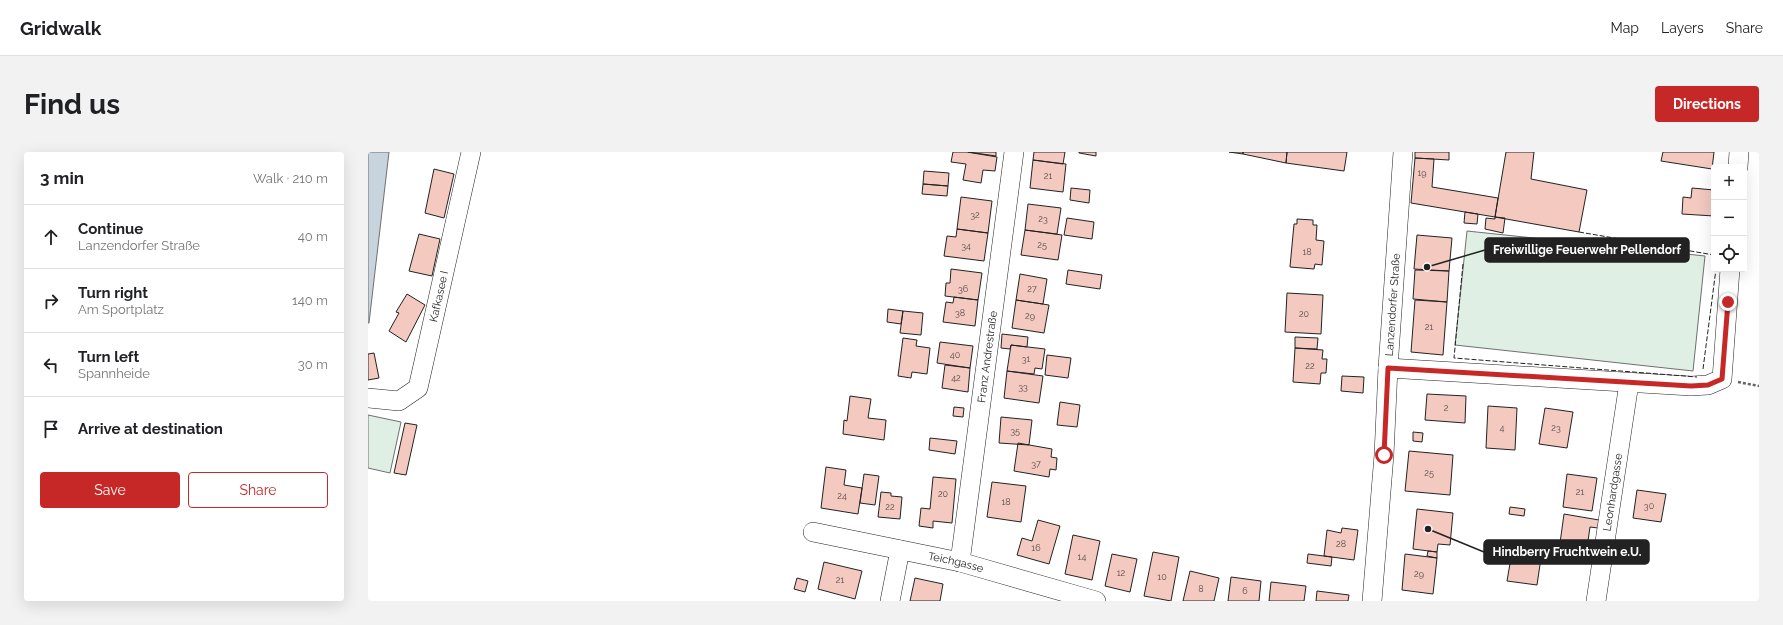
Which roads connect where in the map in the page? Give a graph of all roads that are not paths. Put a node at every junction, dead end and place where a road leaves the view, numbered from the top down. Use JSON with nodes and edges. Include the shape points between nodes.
{"nodes":[{"id":1,"x":471,"y":152,"type":"edge"},
{"id":2,"x":1014,"y":152,"type":"edge"},
{"id":3,"x":1403,"y":152,"type":"edge"},
{"id":4,"x":1739,"y":152,"type":"edge"},
{"id":5,"x":1738,"y":164,"type":"edge"},
{"id":6,"x":1730,"y":272,"type":"edge"},
{"id":7,"x":1388,"y":368,"type":"junction"},
{"id":8,"x":1629,"y":383,"type":"junction"},
{"id":9,"x":368,"y":398,"type":"edge"},
{"id":10,"x":813,"y":532,"type":"dead end"},
{"id":11,"x":900,"y":550,"type":"junction"},
{"id":12,"x":960,"y":562,"type":"junction"},
{"id":13,"x":890,"y":601,"type":"edge"},
{"id":14,"x":1096,"y":601,"type":"edge"},
{"id":15,"x":1372,"y":601,"type":"edge"},
{"id":16,"x":1596,"y":601,"type":"edge"}],
"edges":[{"from":1,"to":9,"type":"street","name":"Kafkasee I","via":[[418,388],[399,401]]},
{"from":2,"to":12,"type":"street","name":"Franz Andrestraße"},
{"from":3,"to":7,"type":"street","name":"Lanzendorfer Straße"},
{"from":4,"to":5,"type":"street"},
{"from":6,"to":8,"type":"street","via":[[1722,379],[1708,385],[1691,386]]},
{"from":7,"to":8,"type":"street"},
{"from":7,"to":15,"type":"street","name":"Lanzendorfer Straße"},
{"from":8,"to":16,"type":"street","name":"Leonhardgasse"},
{"from":10,"to":11,"type":"street","name":"Teichgasse"},
{"from":11,"to":12,"type":"street","name":"Teichgasse"},
{"from":11,"to":13,"type":"street"},
{"from":12,"to":14,"type":"street","name":"Teichgasse"}]}
